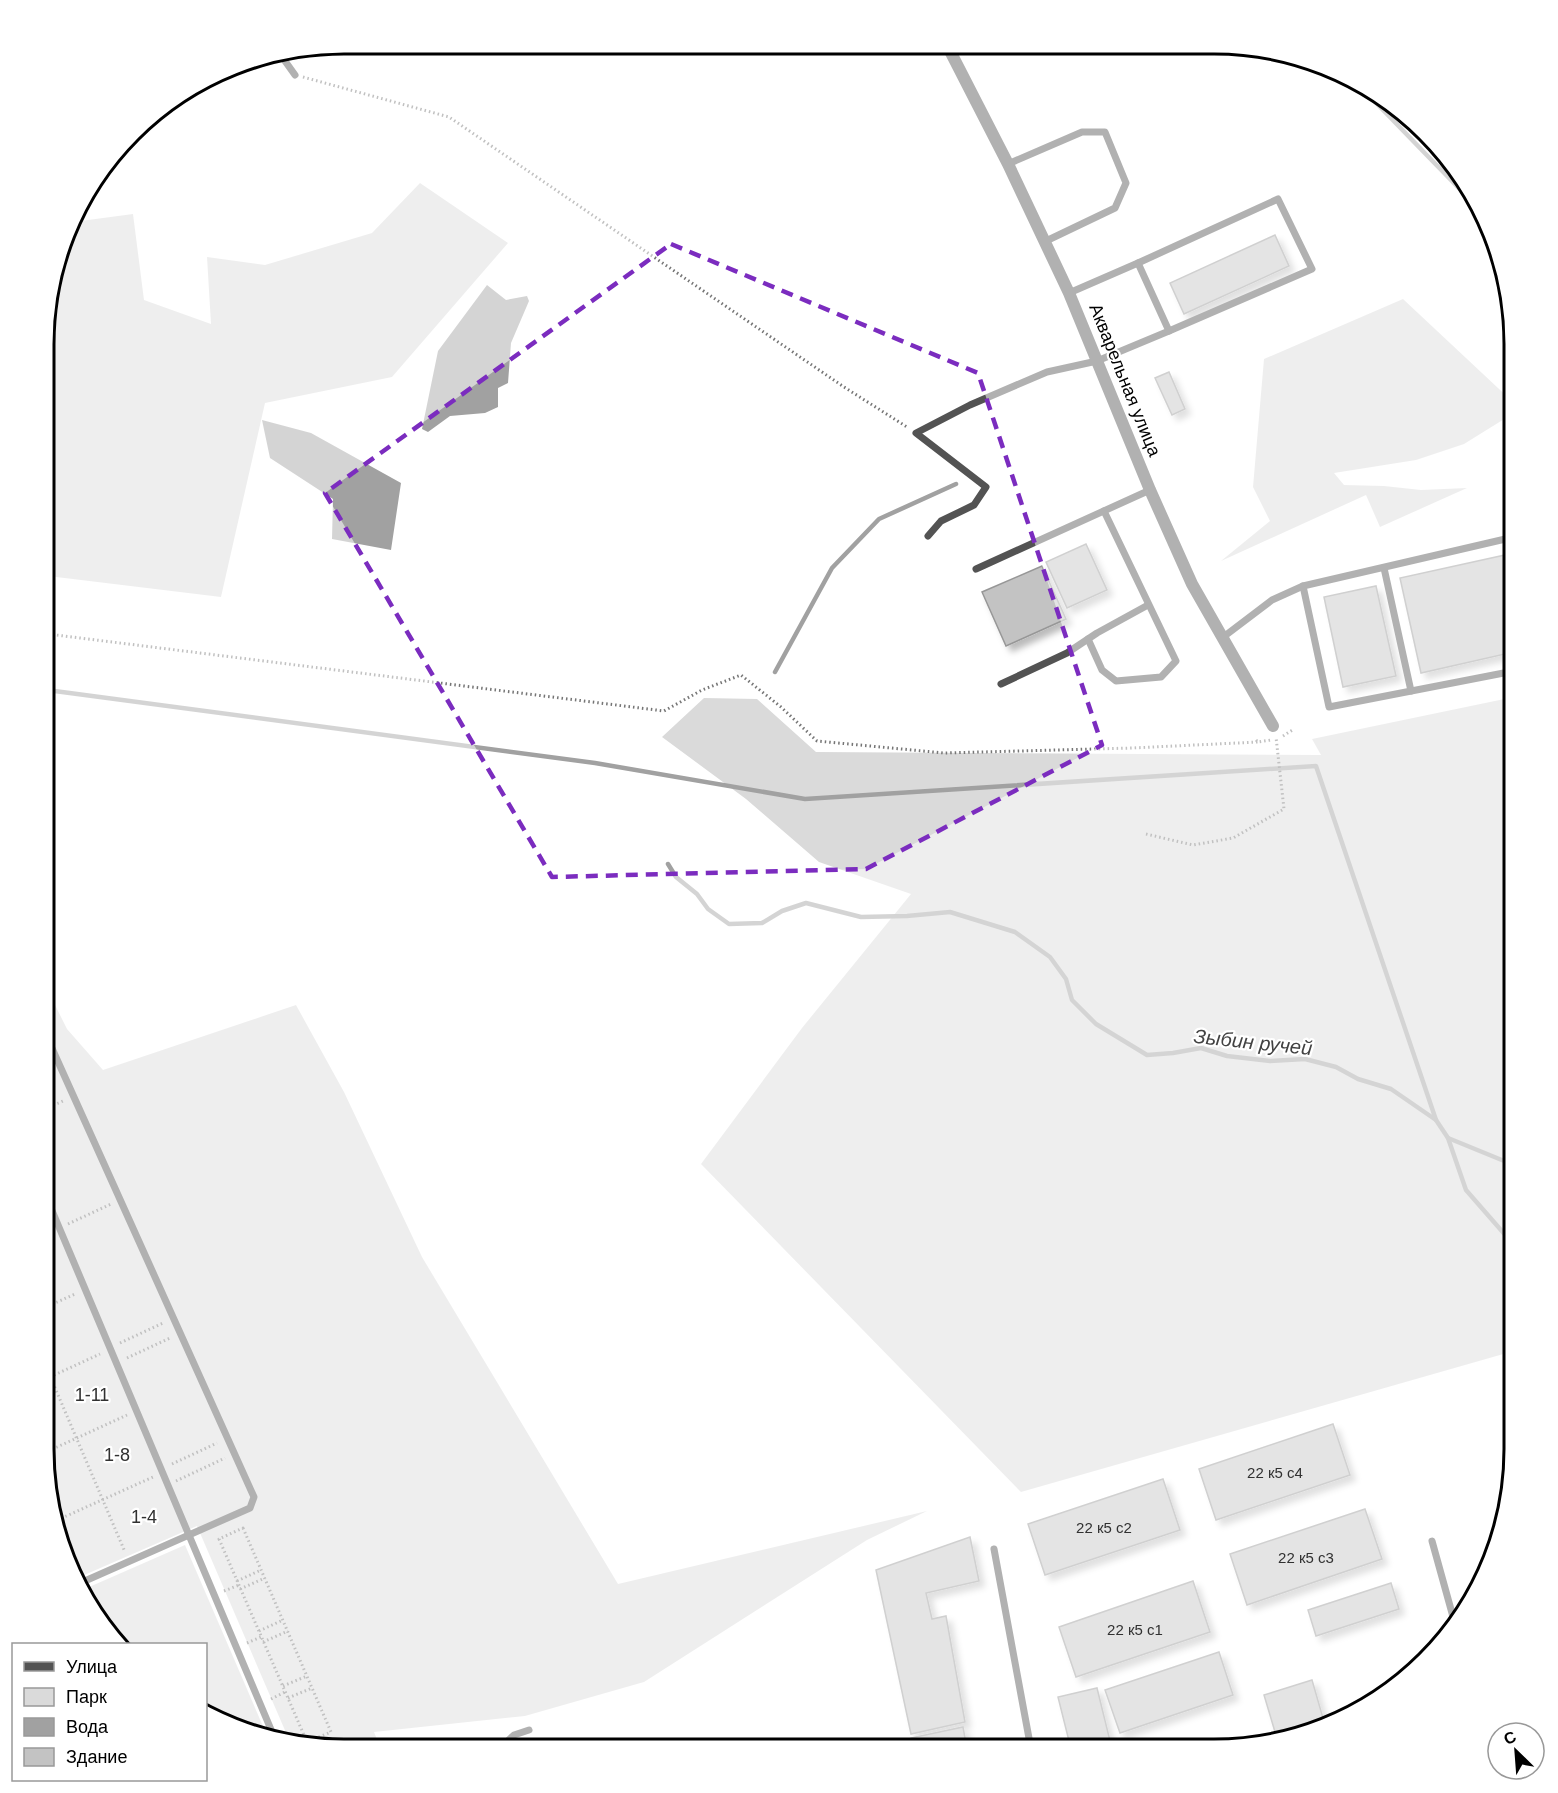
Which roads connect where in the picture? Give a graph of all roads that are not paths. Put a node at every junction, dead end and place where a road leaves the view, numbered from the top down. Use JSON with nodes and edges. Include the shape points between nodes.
{"nodes":[{"id":1,"x":951,"y":54,"type":"edge"},
{"id":2,"x":285,"y":61,"type":"edge"},
{"id":3,"x":295,"y":75,"type":"road end"},
{"id":4,"x":1008,"y":164,"type":"junction"},
{"id":5,"x":1046,"y":242,"type":"junction"},
{"id":6,"x":1138,"y":263,"type":"junction"},
{"id":7,"x":1069,"y":293,"type":"junction"},
{"id":8,"x":1169,"y":331,"type":"junction"},
{"id":9,"x":1097,"y":361,"type":"junction"},
{"id":10,"x":1150,"y":490,"type":"junction"},
{"id":11,"x":1104,"y":511,"type":"junction"},
{"id":12,"x":928,"y":536,"type":"dead end"},
{"id":13,"x":1504,"y":539,"type":"edge"},
{"id":14,"x":1384,"y":568,"type":"junction"},
{"id":15,"x":976,"y":569,"type":"dead end"},
{"id":16,"x":1304,"y":586,"type":"junction"},
{"id":17,"x":1148,"y":605,"type":"junction"},
{"id":18,"x":1222,"y":638,"type":"junction"},
{"id":19,"x":1088,"y":639,"type":"junction"},
{"id":20,"x":1504,"y":673,"type":"edge"},
{"id":21,"x":1000,"y":684,"type":"dead end"},
{"id":22,"x":1411,"y":691,"type":"junction"},
{"id":23,"x":1273,"y":726,"type":"road end"},
{"id":24,"x":54,"y":1053,"type":"edge"},
{"id":25,"x":54,"y":1216,"type":"edge"},
{"id":26,"x":189,"y":1535,"type":"junction"},
{"id":27,"x":1432,"y":1541,"type":"dead end"},
{"id":28,"x":994,"y":1549,"type":"dead end"},
{"id":29,"x":86,"y":1581,"type":"edge"},
{"id":30,"x":1452,"y":1614,"type":"edge"},
{"id":31,"x":270,"y":1729,"type":"edge"},
{"id":32,"x":529,"y":1730,"type":"dead end"},
{"id":33,"x":510,"y":1739,"type":"edge"},
{"id":34,"x":1029,"y":1739,"type":"edge"}],
"edges":[{"from":1,"to":4,"type":"street","name":"Акварельная улица"},
{"from":2,"to":3,"type":"lane"},
{"from":4,"to":5,"type":"street","name":"Акварельная улица"},
{"from":4,"to":5,"type":"lane","via":[[1083,132],[1106,132],[1126,183],[1115,208]]},
{"from":5,"to":7,"type":"street","name":"Акварельная улица"},
{"from":6,"to":7,"type":"lane"},
{"from":6,"to":8,"type":"lane"},
{"from":6,"to":8,"type":"lane","via":[[1278,199],[1312,269]]},
{"from":7,"to":9,"type":"street","name":"Акварельная улица"},
{"from":8,"to":9,"type":"lane"},
{"from":9,"to":10,"type":"street","name":"Акварельная улица"},
{"from":9,"to":12,"type":"lane","via":[[1047,372],[916,433],[986,487],[974,505],[941,520]]},
{"from":10,"to":11,"type":"lane"},
{"from":10,"to":18,"type":"street","name":"Акварельная улица","via":[[1192,584]]},
{"from":11,"to":15,"type":"lane"},
{"from":11,"to":17,"type":"lane"},
{"from":13,"to":14,"type":"lane"},
{"from":14,"to":16,"type":"lane"},
{"from":14,"to":22,"type":"lane"},
{"from":16,"to":18,"type":"lane","via":[[1272,600]]},
{"from":16,"to":22,"type":"lane","via":[[1329,707]]},
{"from":17,"to":19,"type":"lane"},
{"from":17,"to":19,"type":"lane","via":[[1176,661],[1161,677],[1116,681],[1102,670]]},
{"from":18,"to":23,"type":"street","name":"Акварельная улица"},
{"from":19,"to":21,"type":"lane"},
{"from":20,"to":22,"type":"lane"},
{"from":24,"to":26,"type":"lane","via":[[254,1497],[250,1508]]},
{"from":25,"to":26,"type":"lane"},
{"from":26,"to":29,"type":"lane"},
{"from":26,"to":31,"type":"lane"},
{"from":27,"to":30,"type":"lane"},
{"from":28,"to":34,"type":"lane"},
{"from":32,"to":33,"type":"lane"}]}
